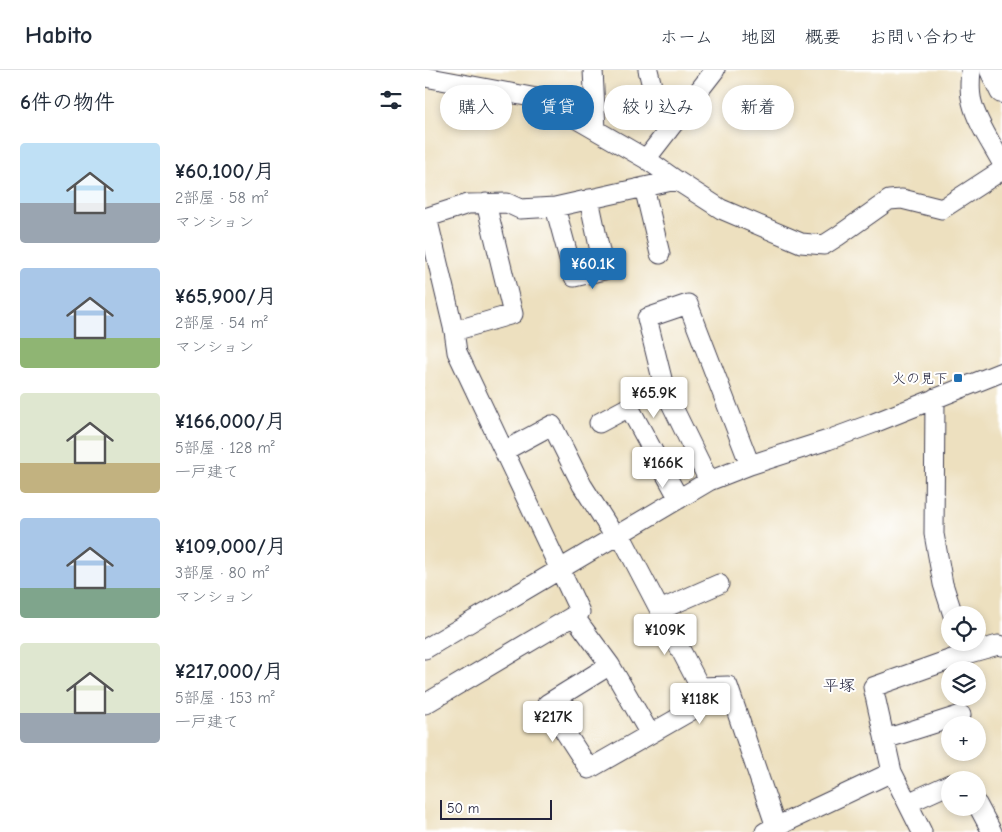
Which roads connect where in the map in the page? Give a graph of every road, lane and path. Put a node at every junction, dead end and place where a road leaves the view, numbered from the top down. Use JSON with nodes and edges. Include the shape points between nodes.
{"nodes":[{"id":1,"x":593,"y":70,"type":"edge"},
{"id":2,"x":648,"y":70,"type":"edge"},
{"id":3,"x":715,"y":70,"type":"edge"},
{"id":4,"x":971,"y":70,"type":"edge"},
{"id":5,"x":993,"y":70,"type":"edge"},
{"id":6,"x":425,"y":77,"type":"edge"},
{"id":7,"x":477,"y":78,"type":"edge"},
{"id":8,"x":1002,"y":91,"type":"edge"},
{"id":9,"x":596,"y":130,"type":"junction"},
{"id":10,"x":668,"y":131,"type":"junction"},
{"id":11,"x":646,"y":159,"type":"junction"},
{"id":12,"x":1002,"y":163,"type":"edge"},
{"id":13,"x":1002,"y":170,"type":"edge"},
{"id":14,"x":676,"y":180,"type":"junction"},
{"id":15,"x":645,"y":187,"type":"junction"},
{"id":16,"x":589,"y":199,"type":"junction"},
{"id":17,"x":486,"y":203,"type":"junction"},
{"id":18,"x":555,"y":207,"type":"junction"},
{"id":19,"x":426,"y":217,"type":"edge"},
{"id":20,"x":660,"y":254,"type":"dead end"},
{"id":21,"x":454,"y":331,"type":"junction"},
{"id":22,"x":1002,"y":372,"type":"edge"},
{"id":23,"x":935,"y":398,"type":"junction"},
{"id":24,"x":599,"y":423,"type":"dead end"},
{"id":25,"x":504,"y":452,"type":"junction"},
{"id":26,"x":750,"y":465,"type":"junction"},
{"id":27,"x":709,"y":481,"type":"junction"},
{"id":28,"x":679,"y":499,"type":"junction"},
{"id":29,"x":617,"y":535,"type":"junction"},
{"id":30,"x":561,"y":570,"type":"junction"},
{"id":31,"x":719,"y":584,"type":"dead end"},
{"id":32,"x":950,"y":606,"type":"edge"},
{"id":33,"x":660,"y":610,"type":"junction"},
{"id":34,"x":574,"y":616,"type":"junction"},
{"id":35,"x":986,"y":646,"type":"edge"},
{"id":36,"x":1002,"y":646,"type":"edge"},
{"id":37,"x":425,"y":649,"type":"edge"},
{"id":38,"x":957,"y":651,"type":"edge"},
{"id":39,"x":610,"y":665,"type":"junction"},
{"id":40,"x":700,"y":686,"type":"junction"},
{"id":41,"x":425,"y":704,"type":"edge"},
{"id":42,"x":961,"y":715,"type":"dead end"},
{"id":43,"x":650,"y":734,"type":"junction"},
{"id":44,"x":885,"y":739,"type":"junction"},
{"id":45,"x":892,"y":772,"type":"junction"},
{"id":46,"x":941,"y":788,"type":"edge"},
{"id":47,"x":908,"y":803,"type":"junction"},
{"id":48,"x":983,"y":816,"type":"edge"},
{"id":49,"x":770,"y":830,"type":"edge"},
{"id":50,"x":922,"y":832,"type":"edge"},
{"id":51,"x":992,"y":832,"type":"edge"}],
"edges":[{"from":1,"to":9,"type":"street"},
{"from":2,"to":10,"type":"street","via":[[660,119]]},
{"from":3,"to":10,"type":"street"},
{"from":4,"to":12,"type":"street","via":[[974,109]]},
{"from":5,"to":8,"type":"main road"},
{"from":6,"to":7,"type":"street"},
{"from":7,"to":9,"type":"street","via":[[542,99]]},
{"from":9,"to":11,"type":"street"},
{"from":10,"to":11,"type":"street"},
{"from":11,"to":14,"type":"street"},
{"from":13,"to":14,"type":"street","via":[[942,209],[902,199],[889,200],[824,245],[801,244],[721,209]]},
{"from":14,"to":15,"type":"street"},
{"from":15,"to":16,"type":"street"},
{"from":15,"to":20,"type":"street"},
{"from":16,"to":18,"type":"street"},
{"from":16,"to":18,"type":"street","via":[[604,270],[574,277]]},
{"from":17,"to":18,"type":"street","via":[[507,204],[520,209]]},
{"from":17,"to":19,"type":"street","via":[[468,204]]},
{"from":17,"to":21,"type":"street","via":[[513,314]]},
{"from":19,"to":21,"type":"street"},
{"from":21,"to":25,"type":"street","via":[[457,352]]},
{"from":22,"to":23,"type":"street"},
{"from":23,"to":26,"type":"street","via":[[828,440]]},
{"from":23,"to":32,"type":"street","via":[[934,534]]},
{"from":24,"to":28,"type":"street","via":[[629,408]]},
{"from":25,"to":29,"type":"street","via":[[552,425],[582,485]]},
{"from":25,"to":30,"type":"street"},
{"from":26,"to":27,"type":"street"},
{"from":26,"to":27,"type":"street","via":[[688,304],[647,318],[665,391]]},
{"from":27,"to":28,"type":"street"},
{"from":28,"to":29,"type":"street"},
{"from":29,"to":30,"type":"street"},
{"from":29,"to":33,"type":"street"},
{"from":30,"to":34,"type":"street","via":[[580,612]]},
{"from":30,"to":37,"type":"street"},
{"from":31,"to":33,"type":"street"},
{"from":33,"to":40,"type":"street"},
{"from":34,"to":39,"type":"street"},
{"from":34,"to":41,"type":"street"},
{"from":35,"to":36,"type":"street"},
{"from":38,"to":44,"type":"street","via":[[873,686]]},
{"from":39,"to":43,"type":"street"},
{"from":39,"to":43,"type":"street","via":[[547,704],[589,769]]},
{"from":40,"to":43,"type":"street","via":[[701,705]]},
{"from":40,"to":49,"type":"street","via":[[728,686]]},
{"from":42,"to":44,"type":"street"},
{"from":44,"to":45,"type":"street"},
{"from":45,"to":47,"type":"street"},
{"from":45,"to":49,"type":"street"},
{"from":46,"to":47,"type":"street"},
{"from":47,"to":50,"type":"street"},
{"from":48,"to":51,"type":"street"}]}
